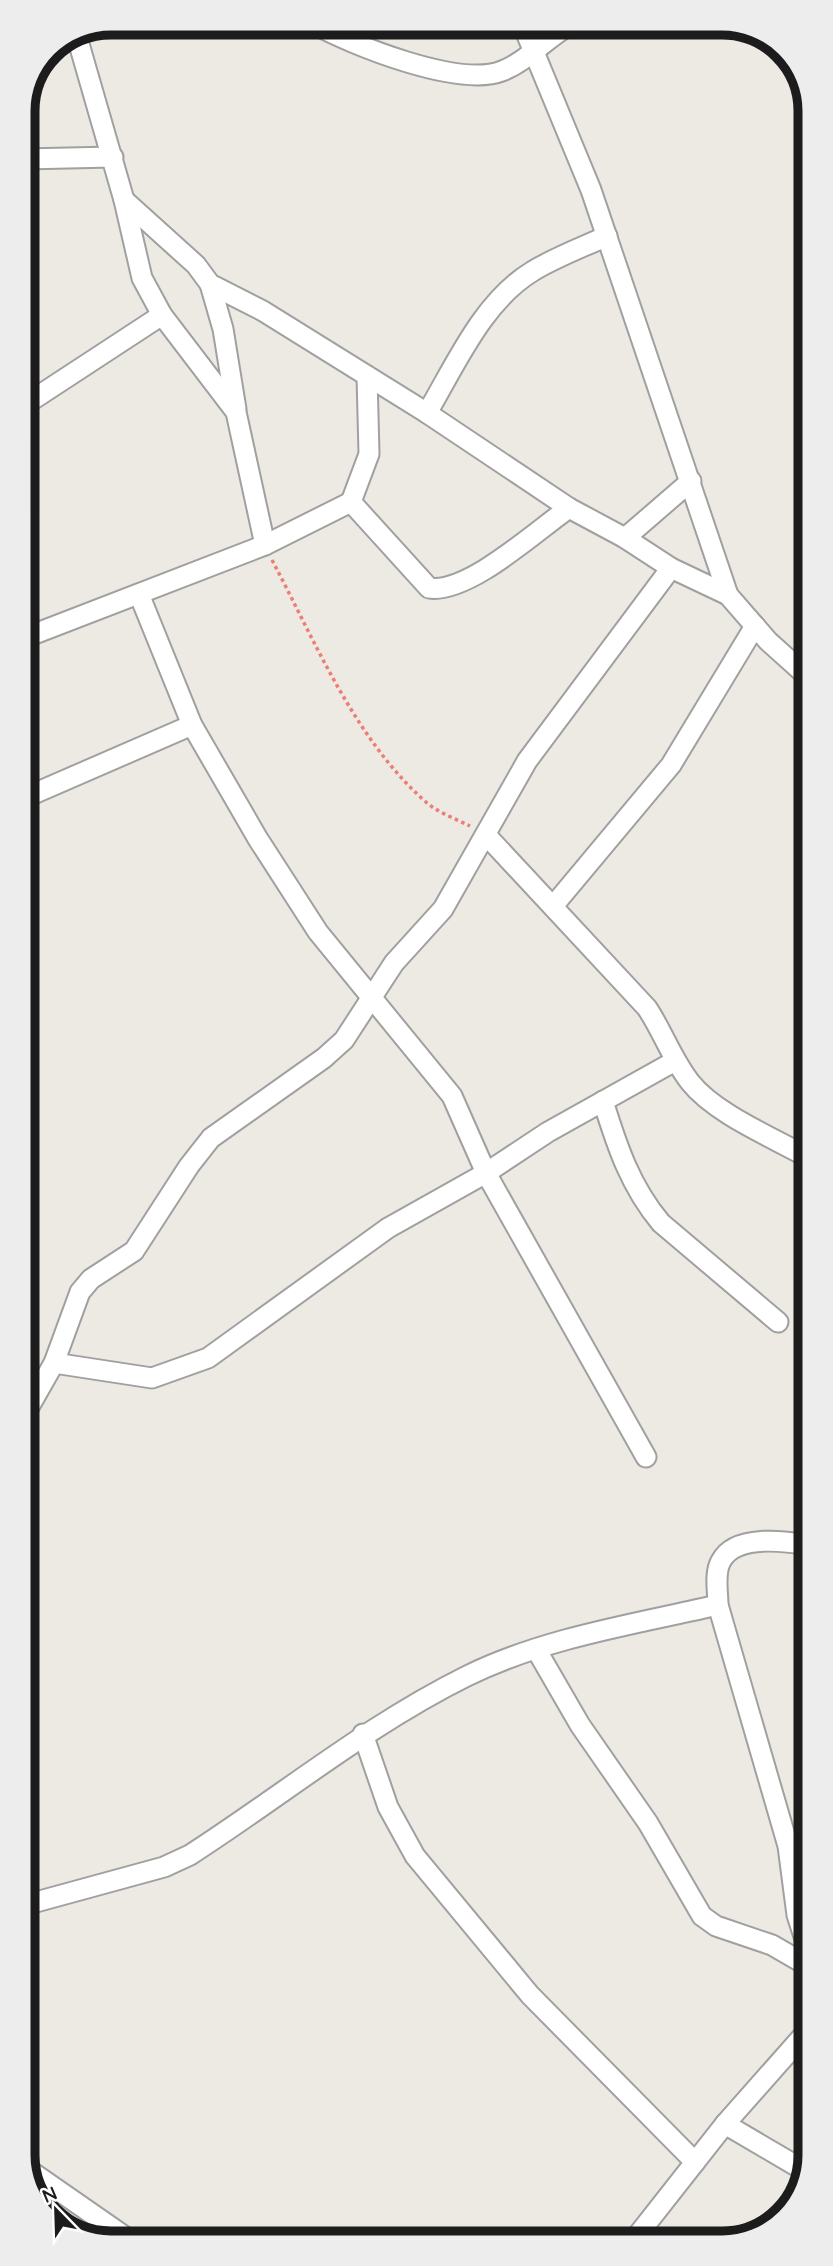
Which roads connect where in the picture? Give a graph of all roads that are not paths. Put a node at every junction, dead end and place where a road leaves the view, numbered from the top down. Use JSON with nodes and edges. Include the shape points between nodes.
{"nodes":[{"id":1,"x":342,"y":35,"type":"edge"},
{"id":2,"x":527,"y":35,"type":"edge"},
{"id":3,"x":556,"y":35,"type":"edge"},
{"id":4,"x":79,"y":43,"type":"edge"},
{"id":5,"x":533,"y":52,"type":"junction"},
{"id":6,"x":113,"y":157,"type":"junction"},
{"id":7,"x":35,"y":159,"type":"edge"},
{"id":8,"x":124,"y":200,"type":"junction"},
{"id":9,"x":607,"y":236,"type":"junction"},
{"id":10,"x":210,"y":284,"type":"junction"},
{"id":11,"x":162,"y":315,"type":"junction"},
{"id":12,"x":366,"y":376,"type":"junction"},
{"id":13,"x":35,"y":398,"type":"edge"},
{"id":14,"x":236,"y":412,"type":"junction"},
{"id":15,"x":428,"y":413,"type":"junction"},
{"id":16,"x":691,"y":481,"type":"junction"},
{"id":17,"x":351,"y":502,"type":"junction"},
{"id":18,"x":569,"y":508,"type":"junction"},
{"id":19,"x":625,"y":538,"type":"junction"},
{"id":20,"x":265,"y":545,"type":"junction"},
{"id":21,"x":671,"y":568,"type":"junction"},
{"id":22,"x":139,"y":594,"type":"junction"},
{"id":23,"x":728,"y":595,"type":"junction"},
{"id":24,"x":755,"y":626,"type":"junction"},
{"id":25,"x":35,"y":634,"type":"edge"},
{"id":26,"x":798,"y":669,"type":"edge"},
{"id":27,"x":192,"y":725,"type":"junction"},
{"id":28,"x":35,"y":793,"type":"edge"},
{"id":29,"x":486,"y":835,"type":"junction"},
{"id":30,"x":554,"y":905,"type":"junction"},
{"id":31,"x":373,"y":998,"type":"junction"},
{"id":32,"x":675,"y":1061,"type":"junction"},
{"id":33,"x":603,"y":1101,"type":"junction"},
{"id":34,"x":798,"y":1152,"type":"edge"},
{"id":35,"x":486,"y":1173,"type":"junction"},
{"id":36,"x":778,"y":1322,"type":"dead end"},
{"id":37,"x":54,"y":1363,"type":"junction"},
{"id":38,"x":35,"y":1396,"type":"edge"},
{"id":39,"x":646,"y":1457,"type":"dead end"},
{"id":40,"x":798,"y":1545,"type":"edge"},
{"id":41,"x":718,"y":1605,"type":"junction"},
{"id":42,"x":536,"y":1649,"type":"junction"},
{"id":43,"x":363,"y":1734,"type":"junction"},
{"id":44,"x":35,"y":1903,"type":"edge"},
{"id":45,"x":798,"y":1918,"type":"edge"},
{"id":46,"x":798,"y":1960,"type":"edge"},
{"id":47,"x":798,"y":2042,"type":"edge"},
{"id":48,"x":725,"y":2124,"type":"junction"},
{"id":49,"x":695,"y":2162,"type":"junction"},
{"id":50,"x":797,"y":2166,"type":"edge"},
{"id":51,"x":39,"y":2177,"type":"edge"},
{"id":52,"x":117,"y":2231,"type":"edge"},
{"id":53,"x":641,"y":2231,"type":"edge"}],
"edges":[{"from":1,"to":5,"type":"street","via":[[417,65],[464,76],[506,70]]},
{"from":2,"to":5,"type":"street"},
{"from":3,"to":5,"type":"street"},
{"from":4,"to":6,"type":"street"},
{"from":5,"to":9,"type":"street"},
{"from":6,"to":7,"type":"street"},
{"from":6,"to":8,"type":"street"},
{"from":8,"to":10,"type":"street","via":[[196,265]]},
{"from":8,"to":11,"type":"street","via":[[137,264]]},
{"from":9,"to":15,"type":"street","via":[[513,286],[472,338]]},
{"from":9,"to":16,"type":"street"},
{"from":10,"to":12,"type":"street","via":[[263,311]]},
{"from":10,"to":14,"type":"street","via":[[223,329]]},
{"from":11,"to":13,"type":"street"},
{"from":11,"to":14,"type":"street"},
{"from":12,"to":15,"type":"street"},
{"from":12,"to":17,"type":"street","via":[[368,461]]},
{"from":14,"to":20,"type":"street"},
{"from":15,"to":18,"type":"street"},
{"from":16,"to":19,"type":"street"},
{"from":16,"to":23,"type":"street"},
{"from":17,"to":18,"type":"street","via":[[418,579],[440,589],[476,574]]},
{"from":17,"to":20,"type":"street"},
{"from":18,"to":19,"type":"street"},
{"from":19,"to":21,"type":"street"},
{"from":20,"to":22,"type":"street"},
{"from":21,"to":23,"type":"street"},
{"from":21,"to":29,"type":"street","via":[[527,761]]},
{"from":22,"to":25,"type":"street"},
{"from":22,"to":27,"type":"street"},
{"from":23,"to":24,"type":"street"},
{"from":24,"to":26,"type":"street"},
{"from":24,"to":30,"type":"street","via":[[671,765]]},
{"from":27,"to":28,"type":"street"},
{"from":27,"to":31,"type":"street","via":[[318,932]]},
{"from":29,"to":30,"type":"street"},
{"from":29,"to":31,"type":"street","via":[[443,909],[394,963]]},
{"from":30,"to":32,"type":"street","via":[[646,1008]]},
{"from":31,"to":35,"type":"street","via":[[441,1080]]},
{"from":31,"to":37,"type":"street","via":[[344,1040],[324,1058],[211,1138],[134,1251],[91,1279],[80,1292]]},
{"from":32,"to":33,"type":"street"},
{"from":32,"to":34,"type":"street","via":[[713,1103]]},
{"from":33,"to":35,"type":"street"},
{"from":33,"to":36,"type":"street","via":[[621,1159],[648,1208]]},
{"from":35,"to":37,"type":"street","via":[[376,1235],[208,1358],[152,1378]]},
{"from":35,"to":39,"type":"street"},
{"from":37,"to":38,"type":"street"},
{"from":40,"to":41,"type":"street","via":[[751,1543],[732,1549],[721,1561]]},
{"from":41,"to":42,"type":"street"},
{"from":41,"to":45,"type":"street","via":[[788,1846]]},
{"from":42,"to":43,"type":"street","via":[[469,1675]]},
{"from":42,"to":46,"type":"street","via":[[702,1916]]},
{"from":43,"to":44,"type":"street","via":[[190,1855],[164,1867]]},
{"from":43,"to":49,"type":"street","via":[[388,1807],[415,1856],[530,1995]]},
{"from":47,"to":48,"type":"street"},
{"from":48,"to":49,"type":"street"},
{"from":48,"to":50,"type":"street"},
{"from":49,"to":53,"type":"street"},
{"from":51,"to":52,"type":"street"}]}
